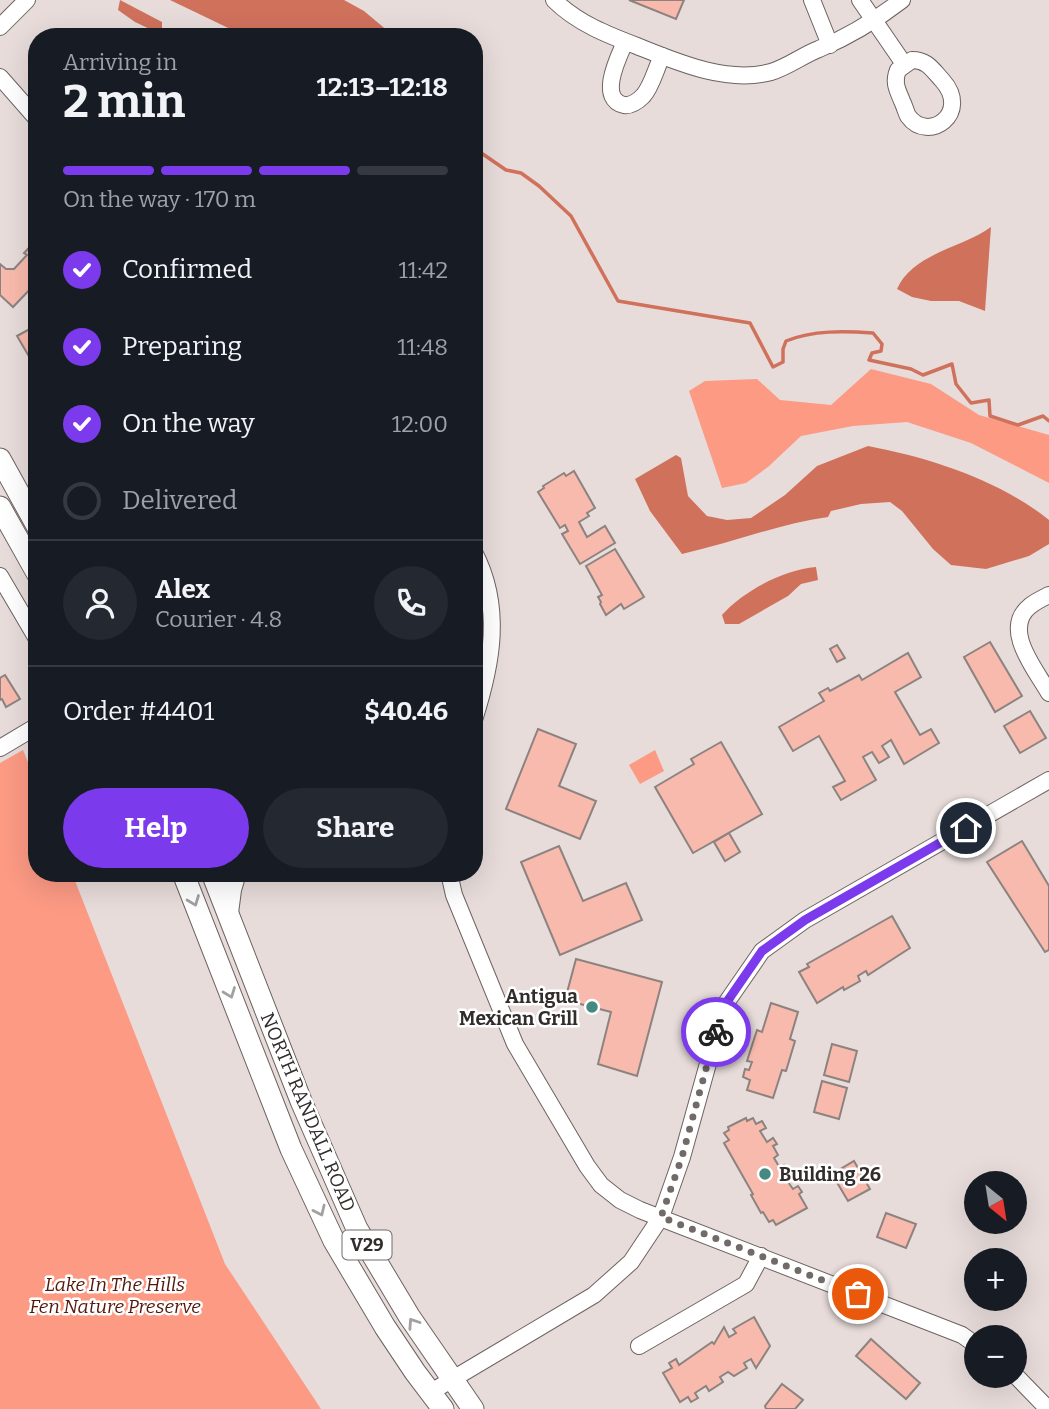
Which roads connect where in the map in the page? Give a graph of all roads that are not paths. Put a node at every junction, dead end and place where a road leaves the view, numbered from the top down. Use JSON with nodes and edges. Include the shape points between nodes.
{"nodes":[{"id":1,"x":26,"y":0,"type":"edge"},
{"id":2,"x":554,"y":0,"type":"edge"},
{"id":3,"x":812,"y":0,"type":"edge"},
{"id":4,"x":860,"y":0,"type":"edge"},
{"id":5,"x":902,"y":0,"type":"edge"},
{"id":6,"x":875,"y":21,"type":"junction"},
{"id":7,"x":0,"y":27,"type":"edge"},
{"id":8,"x":625,"y":41,"type":"junction"},
{"id":9,"x":830,"y":45,"type":"junction"},
{"id":10,"x":662,"y":56,"type":"junction"},
{"id":11,"x":904,"y":64,"type":"dead end"},
{"id":12,"x":0,"y":77,"type":"edge"},
{"id":13,"x":28,"y":109,"type":"edge"},
{"id":14,"x":0,"y":460,"type":"edge"},
{"id":15,"x":0,"y":507,"type":"edge"},
{"id":16,"x":28,"y":510,"type":"edge"},
{"id":17,"x":28,"y":557,"type":"edge"},
{"id":18,"x":483,"y":570,"type":"edge"},
{"id":19,"x":0,"y":576,"type":"edge"},
{"id":20,"x":1049,"y":595,"type":"edge"},
{"id":21,"x":28,"y":624,"type":"edge"},
{"id":22,"x":483,"y":687,"type":"edge"},
{"id":23,"x":1049,"y":693,"type":"edge"},
{"id":24,"x":28,"y":731,"type":"edge"},
{"id":25,"x":0,"y":748,"type":"edge"},
{"id":26,"x":1049,"y":780,"type":"edge"},
{"id":27,"x":187,"y":882,"type":"edge"},
{"id":28,"x":216,"y":882,"type":"edge"},
{"id":29,"x":236,"y":882,"type":"edge"},
{"id":30,"x":451,"y":882,"type":"edge"},
{"id":31,"x":230,"y":919,"type":"junction"},
{"id":32,"x":661,"y":1217,"type":"junction"},
{"id":33,"x":761,"y":1256,"type":"junction"},
{"id":34,"x":964,"y":1336,"type":"edge"},
{"id":35,"x":639,"y":1346,"type":"dead end"},
{"id":36,"x":452,"y":1379,"type":"junction"},
{"id":37,"x":1027,"y":1387,"type":"edge"},
{"id":38,"x":437,"y":1401,"type":"edge"},
{"id":39,"x":473,"y":1409,"type":"edge"},
{"id":40,"x":1048,"y":1409,"type":"edge"}],
"edges":[{"from":1,"to":7,"type":"street"},
{"from":2,"to":8,"type":"street","via":[[566,12]]},
{"from":3,"to":9,"type":"street"},
{"from":4,"to":6,"type":"street"},
{"from":5,"to":6,"type":"street"},
{"from":6,"to":9,"type":"street"},
{"from":6,"to":11,"type":"street"},
{"from":8,"to":10,"type":"street"},
{"from":8,"to":10,"type":"street","via":[[611,79],[611,92],[624,105],[635,103],[644,94]]},
{"from":9,"to":10,"type":"street","via":[[771,72],[746,74],[716,72]]},
{"from":12,"to":13,"type":"street"},
{"from":14,"to":16,"type":"main road"},
{"from":15,"to":17,"type":"main road"},
{"from":18,"to":22,"type":"street","via":[[492,605],[493,637]]},
{"from":19,"to":21,"type":"street"},
{"from":20,"to":23,"type":"street","via":[[1028,607],[1017,631]]},
{"from":24,"to":25,"type":"street"},
{"from":26,"to":32,"type":"street","via":[[805,920],[762,951],[724,1006]]},
{"from":27,"to":38,"type":"main road","name":"NORTH RANDALL ROAD","number":"V29","one_way":true,"via":[[291,1149],[334,1241]]},
{"from":28,"to":31,"type":"main road","name":"NORTH RANDALL ROAD","number":"V29"},
{"from":29,"to":31,"type":"street"},
{"from":30,"to":32,"type":"street","via":[[515,1044],[587,1166],[620,1200]]},
{"from":36,"to":31,"type":"main road","name":"NORTH RANDALL ROAD","number":"V29","one_way":true,"via":[[357,1229]]},
{"from":32,"to":33,"type":"street"},
{"from":32,"to":36,"type":"street","via":[[631,1262],[594,1295]]},
{"from":33,"to":34,"type":"street"},
{"from":33,"to":35,"type":"street","via":[[746,1284]]},
{"from":36,"to":38,"type":"street"},
{"from":36,"to":39,"type":"main road","name":"NORTH RANDALL ROAD","number":"V29"},
{"from":37,"to":40,"type":"street"}]}
